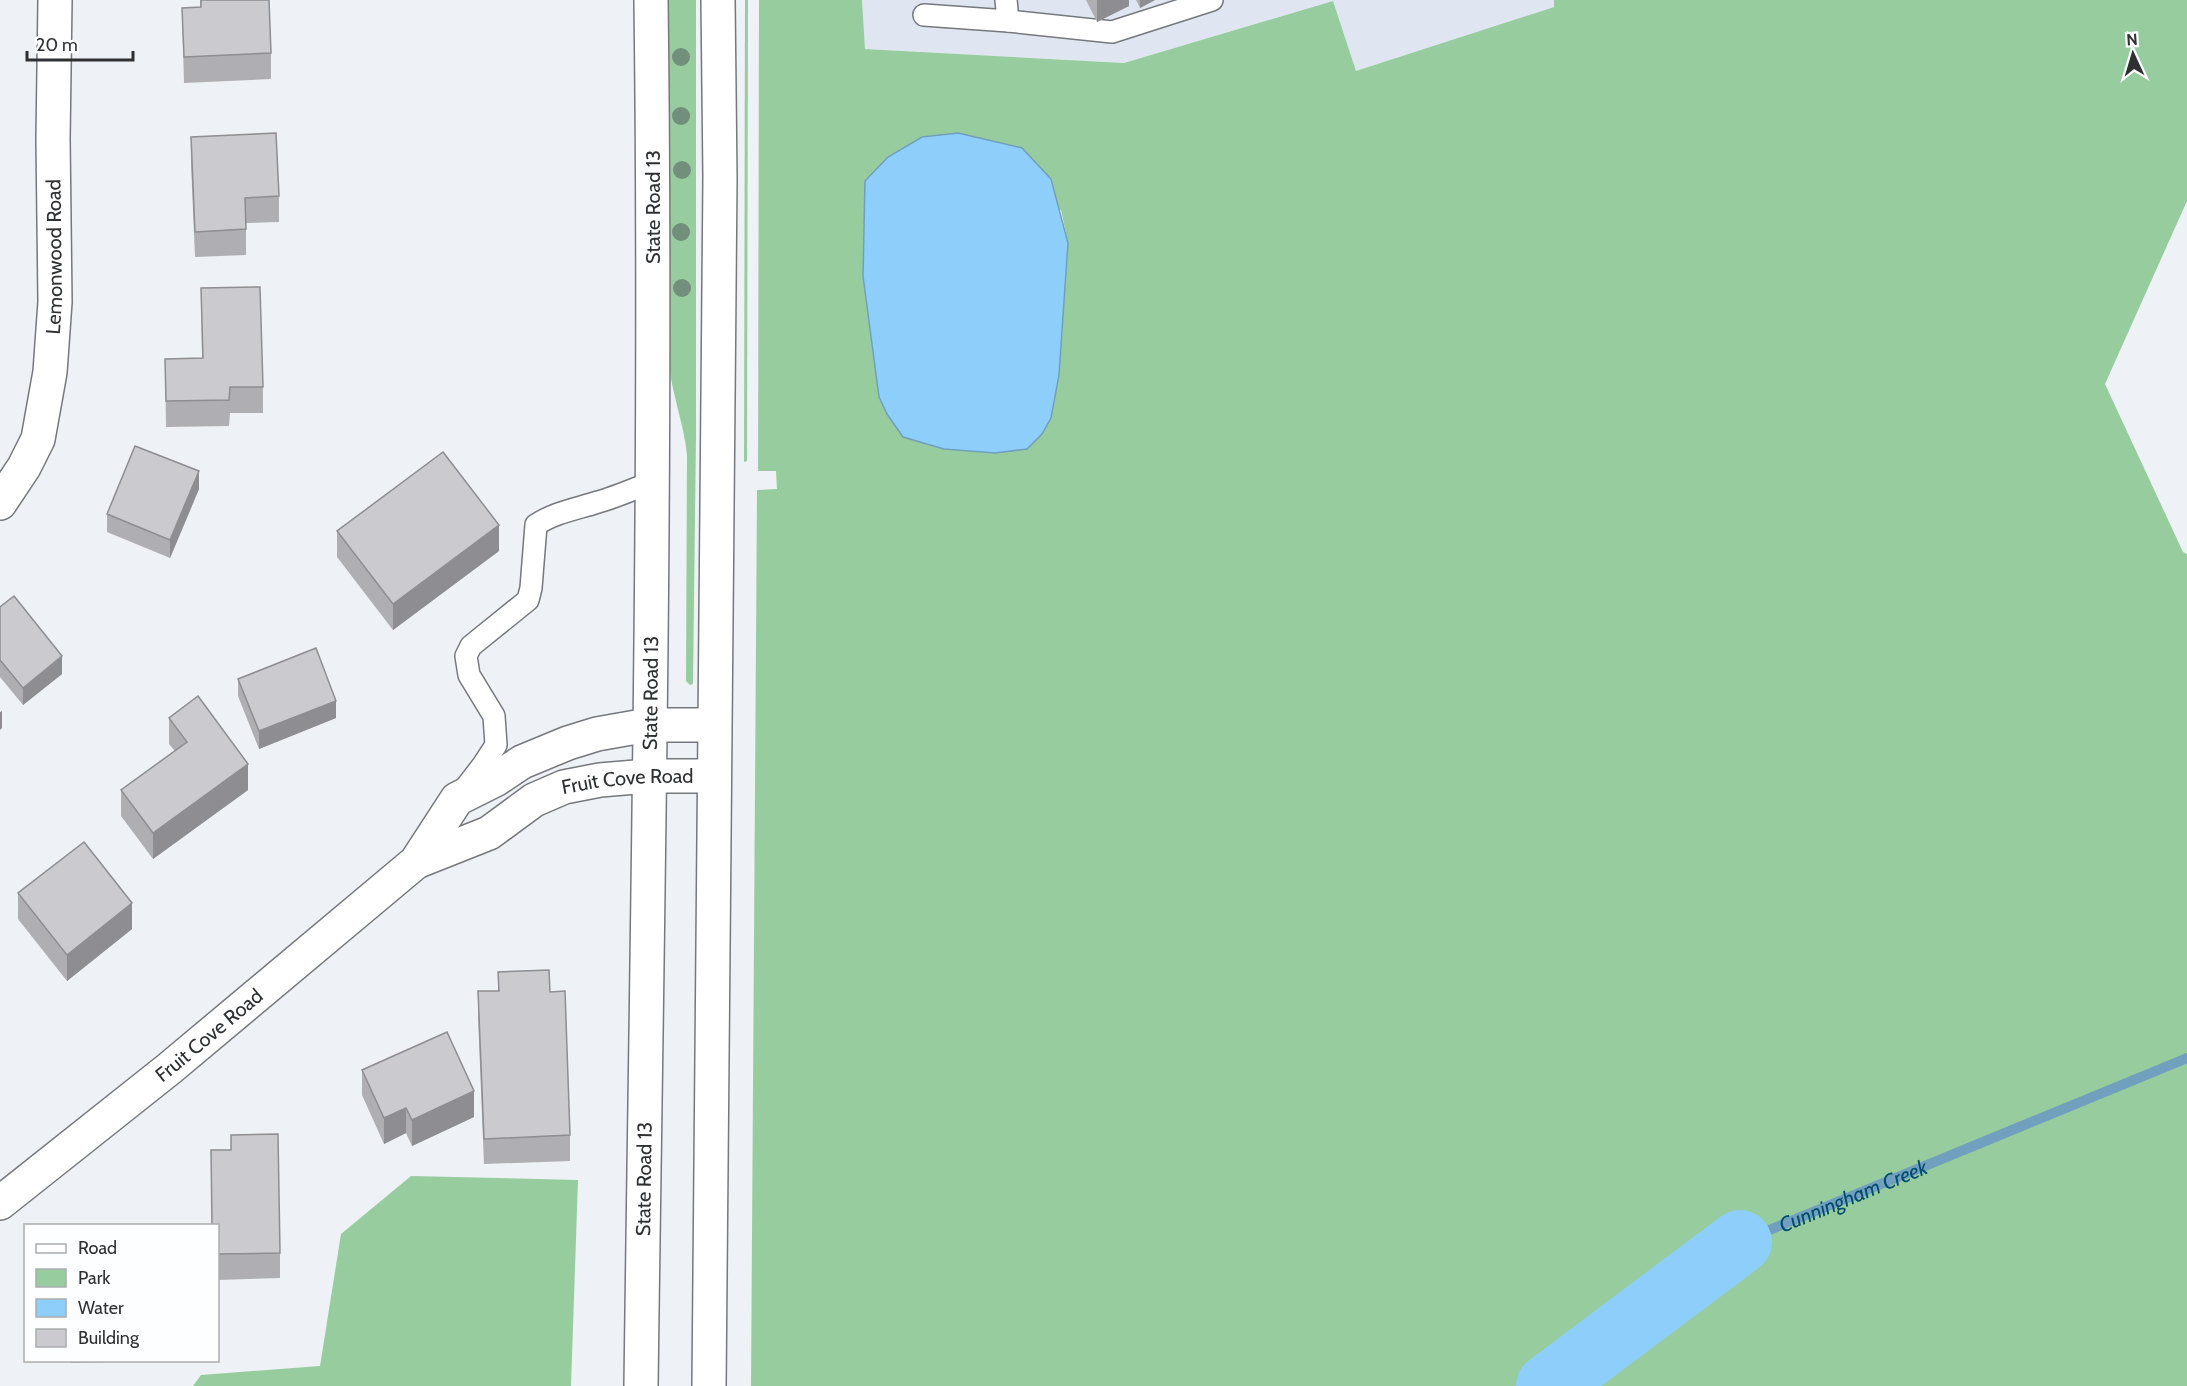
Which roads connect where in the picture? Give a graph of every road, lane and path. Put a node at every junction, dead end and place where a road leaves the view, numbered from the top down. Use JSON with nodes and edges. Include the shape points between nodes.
{"nodes":[{"id":1,"x":55,"y":0,"type":"edge"},
{"id":2,"x":651,"y":0,"type":"edge"},
{"id":3,"x":718,"y":0,"type":"edge"},
{"id":4,"x":1212,"y":0,"type":"edge"},
{"id":5,"x":1007,"y":10,"type":"edge"},
{"id":6,"x":924,"y":15,"type":"dead end"},
{"id":7,"x":652,"y":482,"type":"junction"},
{"id":8,"x":0,"y":503,"type":"edge"},
{"id":9,"x":648,"y":725,"type":"junction"},
{"id":10,"x":714,"y":725,"type":"junction"},
{"id":11,"x":648,"y":776,"type":"junction"},
{"id":12,"x":714,"y":776,"type":"junction"},
{"id":13,"x":457,"y":799,"type":"junction"},
{"id":14,"x":416,"y":862,"type":"junction"},
{"id":15,"x":0,"y":1203,"type":"edge"},
{"id":16,"x":641,"y":1386,"type":"edge"},
{"id":17,"x":709,"y":1386,"type":"edge"}],
"edges":[{"from":1,"to":8,"type":"main road","name":"Lemonwood Road","via":[[55,302],[50,372],[38,439]]},
{"from":2,"to":7,"type":"main road","name":"State Road 13"},
{"from":3,"to":10,"type":"main road"},
{"from":4,"to":5,"type":"lane","via":[[1112,32]]},
{"from":5,"to":6,"type":"lane"},
{"from":7,"to":9,"type":"main road","name":"State Road 13"},
{"from":7,"to":13,"type":"lane","via":[[565,511],[536,525],[528,600],[471,646],[466,657],[469,675],[494,716],[496,745]]},
{"from":9,"to":10,"type":"main road"},
{"from":9,"to":11,"type":"main road","name":"State Road 13"},
{"from":9,"to":13,"type":"main road","via":[[568,743],[522,762]]},
{"from":10,"to":12,"type":"main road"},
{"from":11,"to":12,"type":"main road","name":"Fruit Cove Road"},
{"from":11,"to":14,"type":"main road","name":"Fruit Cove Road","via":[[564,787],[534,800],[489,833]]},
{"from":11,"to":16,"type":"main road","name":"State Road 13"},
{"from":12,"to":17,"type":"main road"},
{"from":13,"to":14,"type":"main road","name":"Fruit Cove Road"},
{"from":14,"to":15,"type":"main road","name":"Fruit Cove Road","via":[[170,1068]]}]}
